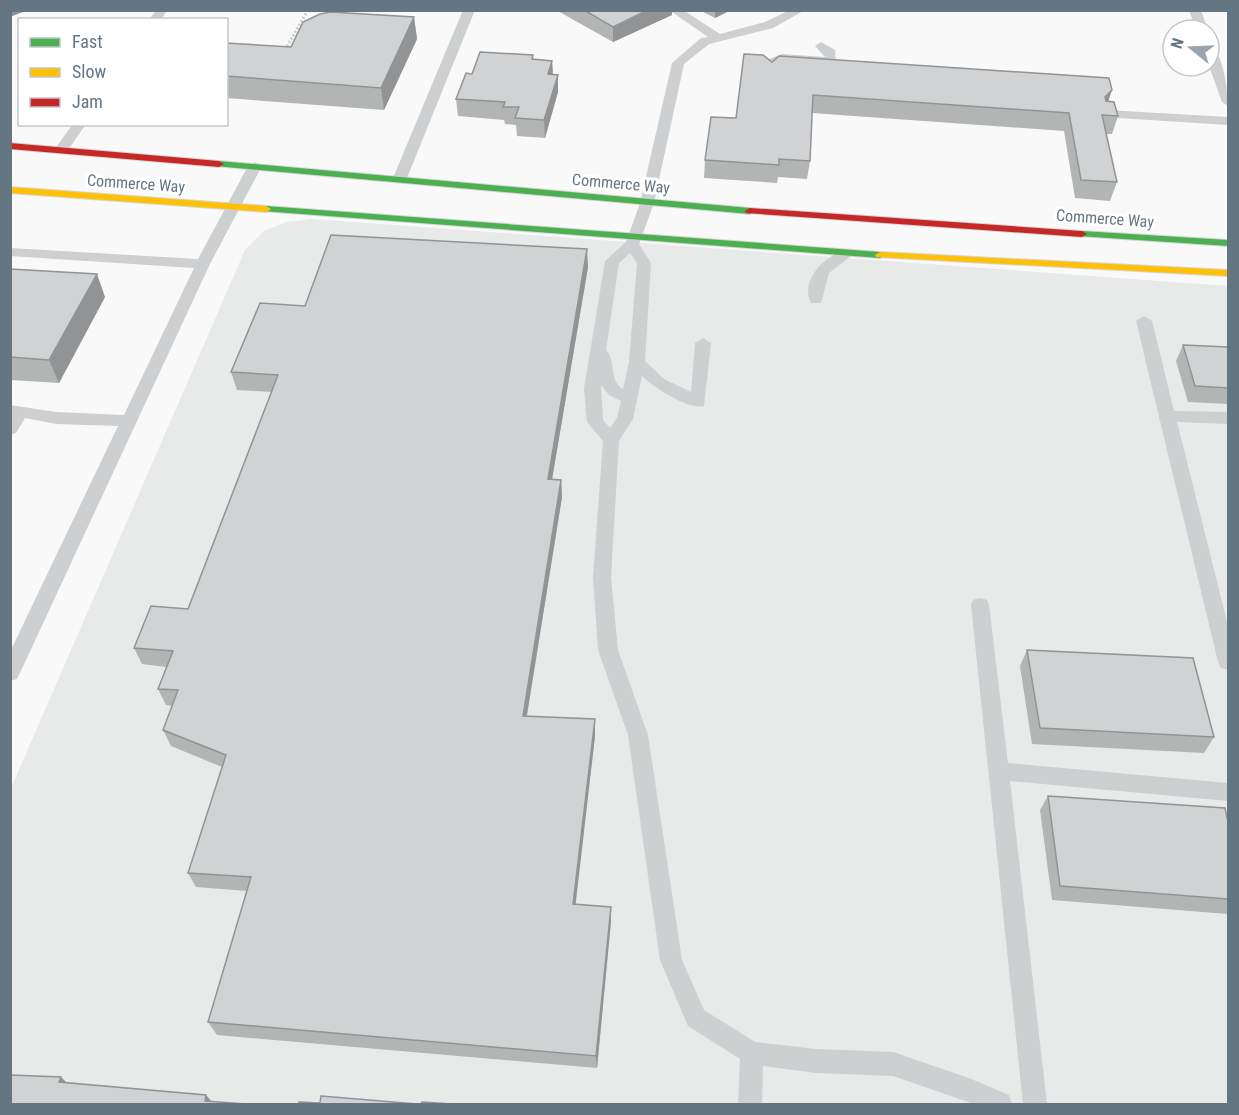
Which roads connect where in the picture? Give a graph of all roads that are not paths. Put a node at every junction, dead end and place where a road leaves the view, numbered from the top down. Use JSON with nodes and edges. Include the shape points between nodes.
{"nodes":[{"id":1,"x":470,"y":10,"type":"edge"},
{"id":2,"x":674,"y":10,"type":"edge"},
{"id":3,"x":800,"y":10,"type":"edge"},
{"id":4,"x":717,"y":37,"type":"junction"},
{"id":5,"x":821,"y":46,"type":"dead end"},
{"id":6,"x":770,"y":74,"type":"edge"},
{"id":7,"x":1219,"y":78,"type":"edge"},
{"id":8,"x":1228,"y":102,"type":"edge"},
{"id":9,"x":1107,"y":114,"type":"edge"},
{"id":10,"x":1228,"y":121,"type":"edge"},
{"id":11,"x":79,"y":126,"type":"edge"},
{"id":12,"x":10,"y":146,"type":"edge"},
{"id":13,"x":61,"y":150,"type":"junction"},
{"id":14,"x":255,"y":166,"type":"junction"},
{"id":15,"x":400,"y":178,"type":"junction"},
{"id":16,"x":10,"y":190,"type":"edge"},
{"id":17,"x":647,"y":203,"type":"junction"},
{"id":18,"x":233,"y":207,"type":"junction"},
{"id":19,"x":634,"y":240,"type":"junction"},
{"id":20,"x":1228,"y":243,"type":"edge"},
{"id":21,"x":10,"y":252,"type":"edge"},
{"id":22,"x":848,"y":253,"type":"junction"},
{"id":23,"x":204,"y":264,"type":"junction"},
{"id":24,"x":1192,"y":271,"type":"junction"},
{"id":25,"x":1228,"y":273,"type":"edge"},
{"id":26,"x":1228,"y":279,"type":"edge"},
{"id":27,"x":816,"y":300,"type":"dead end"},
{"id":28,"x":1144,"y":321,"type":"dead end"},
{"id":29,"x":599,"y":341,"type":"junction"},
{"id":30,"x":703,"y":343,"type":"dead end"},
{"id":31,"x":638,"y":362,"type":"junction"},
{"id":32,"x":630,"y":398,"type":"junction"},
{"id":33,"x":15,"y":411,"type":"edge"},
{"id":34,"x":1166,"y":416,"type":"junction"},
{"id":35,"x":1228,"y":418,"type":"edge"},
{"id":36,"x":129,"y":421,"type":"junction"},
{"id":37,"x":10,"y":429,"type":"edge"},
{"id":38,"x":611,"y":440,"type":"junction"},
{"id":39,"x":980,"y":605,"type":"dead end"},
{"id":40,"x":1228,"y":662,"type":"edge"},
{"id":41,"x":10,"y":673,"type":"edge"},
{"id":42,"x":999,"y":771,"type":"junction"},
{"id":43,"x":1228,"y":792,"type":"edge"},
{"id":44,"x":752,"y":1053,"type":"junction"},
{"id":45,"x":750,"y":1104,"type":"edge"},
{"id":46,"x":1000,"y":1104,"type":"edge"},
{"id":47,"x":1035,"y":1104,"type":"edge"}],
"edges":[{"from":1,"to":15,"type":"lane"},
{"from":2,"to":4,"type":"lane"},
{"from":3,"to":4,"type":"lane","via":[[769,25]]},
{"from":4,"to":17,"type":"lane","via":[[697,45],[678,63]]},
{"from":5,"to":6,"type":"lane","via":[[831,52],[832,61],[780,58],[771,63]]},
{"from":7,"to":8,"type":"lane"},
{"from":9,"to":10,"type":"lane"},
{"from":11,"to":13,"type":"lane"},
{"from":12,"to":13,"type":"street","name":"Commerce Way"},
{"from":13,"to":14,"type":"street","name":"Commerce Way"},
{"from":14,"to":15,"type":"street","name":"Commerce Way"},
{"from":14,"to":18,"type":"lane"},
{"from":15,"to":17,"type":"street","name":"Commerce Way"},
{"from":16,"to":18,"type":"street","name":"Commerce Way"},
{"from":17,"to":19,"type":"lane"},
{"from":17,"to":20,"type":"street","name":"Commerce Way"},
{"from":18,"to":19,"type":"street","name":"Commerce Way"},
{"from":18,"to":23,"type":"lane"},
{"from":19,"to":22,"type":"street","name":"Commerce Way"},
{"from":19,"to":29,"type":"lane","via":[[612,261]]},
{"from":19,"to":31,"type":"lane","via":[[644,263]]},
{"from":21,"to":23,"type":"lane"},
{"from":22,"to":24,"type":"street","name":"Commerce Way"},
{"from":22,"to":27,"type":"lane","via":[[828,263],[816,279]]},
{"from":23,"to":36,"type":"lane"},
{"from":24,"to":25,"type":"street","name":"Commerce Way"},
{"from":24,"to":26,"type":"street"},
{"from":28,"to":34,"type":"lane"},
{"from":29,"to":32,"type":"lane","via":[[608,388],[613,394]]},
{"from":29,"to":38,"type":"lane","via":[[591,388],[595,422]]},
{"from":30,"to":31,"type":"lane","via":[[698,402],[658,383]]},
{"from":31,"to":32,"type":"lane"},
{"from":32,"to":38,"type":"lane","via":[[625,418]]},
{"from":33,"to":36,"type":"lane","via":[[56,418]]},
{"from":33,"to":37,"type":"lane"},
{"from":34,"to":35,"type":"lane"},
{"from":34,"to":40,"type":"lane"},
{"from":36,"to":41,"type":"lane"},
{"from":38,"to":44,"type":"lane","via":[[602,577],[608,650],[638,735],[671,960],[696,1018]]},
{"from":39,"to":42,"type":"lane"},
{"from":42,"to":43,"type":"lane"},
{"from":42,"to":47,"type":"lane"},
{"from":44,"to":45,"type":"lane"},
{"from":44,"to":46,"type":"lane","via":[[893,1064]]}]}
